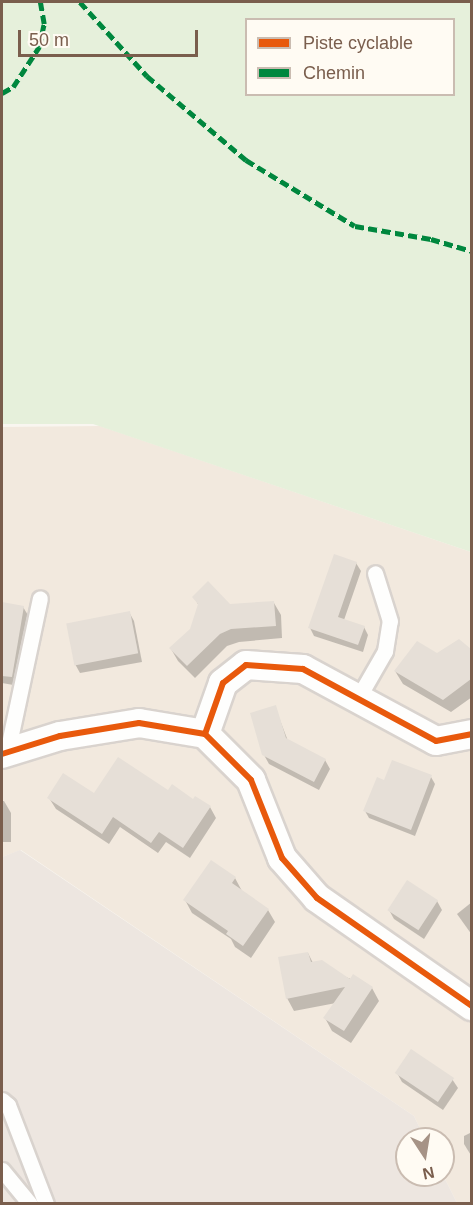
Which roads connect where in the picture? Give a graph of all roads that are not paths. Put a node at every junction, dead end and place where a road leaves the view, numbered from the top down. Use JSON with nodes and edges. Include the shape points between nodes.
{"nodes":[{"id":1,"x":375,"y":573,"type":"dead end"},
{"id":2,"x":40,"y":598,"type":"dead end"},
{"id":3,"x":358,"y":698,"type":"junction"},
{"id":4,"x":205,"y":734,"type":"junction"},
{"id":5,"x":471,"y":734,"type":"edge"},
{"id":6,"x":4,"y":754,"type":"edge"},
{"id":7,"x":471,"y":1006,"type":"edge"},
{"id":8,"x":2,"y":1100,"type":"edge"},
{"id":9,"x":2,"y":1170,"type":"edge"},
{"id":10,"x":30,"y":1203,"type":"edge"},
{"id":11,"x":46,"y":1203,"type":"edge"}],
"edges":[{"from":1,"to":3,"type":"lane","via":[[390,621],[385,651]]},
{"from":2,"to":6,"type":"lane"},
{"from":3,"to":4,"type":"street","via":[[303,669],[246,665],[223,683]]},
{"from":3,"to":5,"type":"street","via":[[436,741]]},
{"from":4,"to":6,"type":"street","via":[[139,723],[60,736]]},
{"from":4,"to":7,"type":"street","via":[[251,780],[282,858],[317,898]]},
{"from":8,"to":11,"type":"lane","via":[[8,1105]]},
{"from":9,"to":10,"type":"lane"}]}
